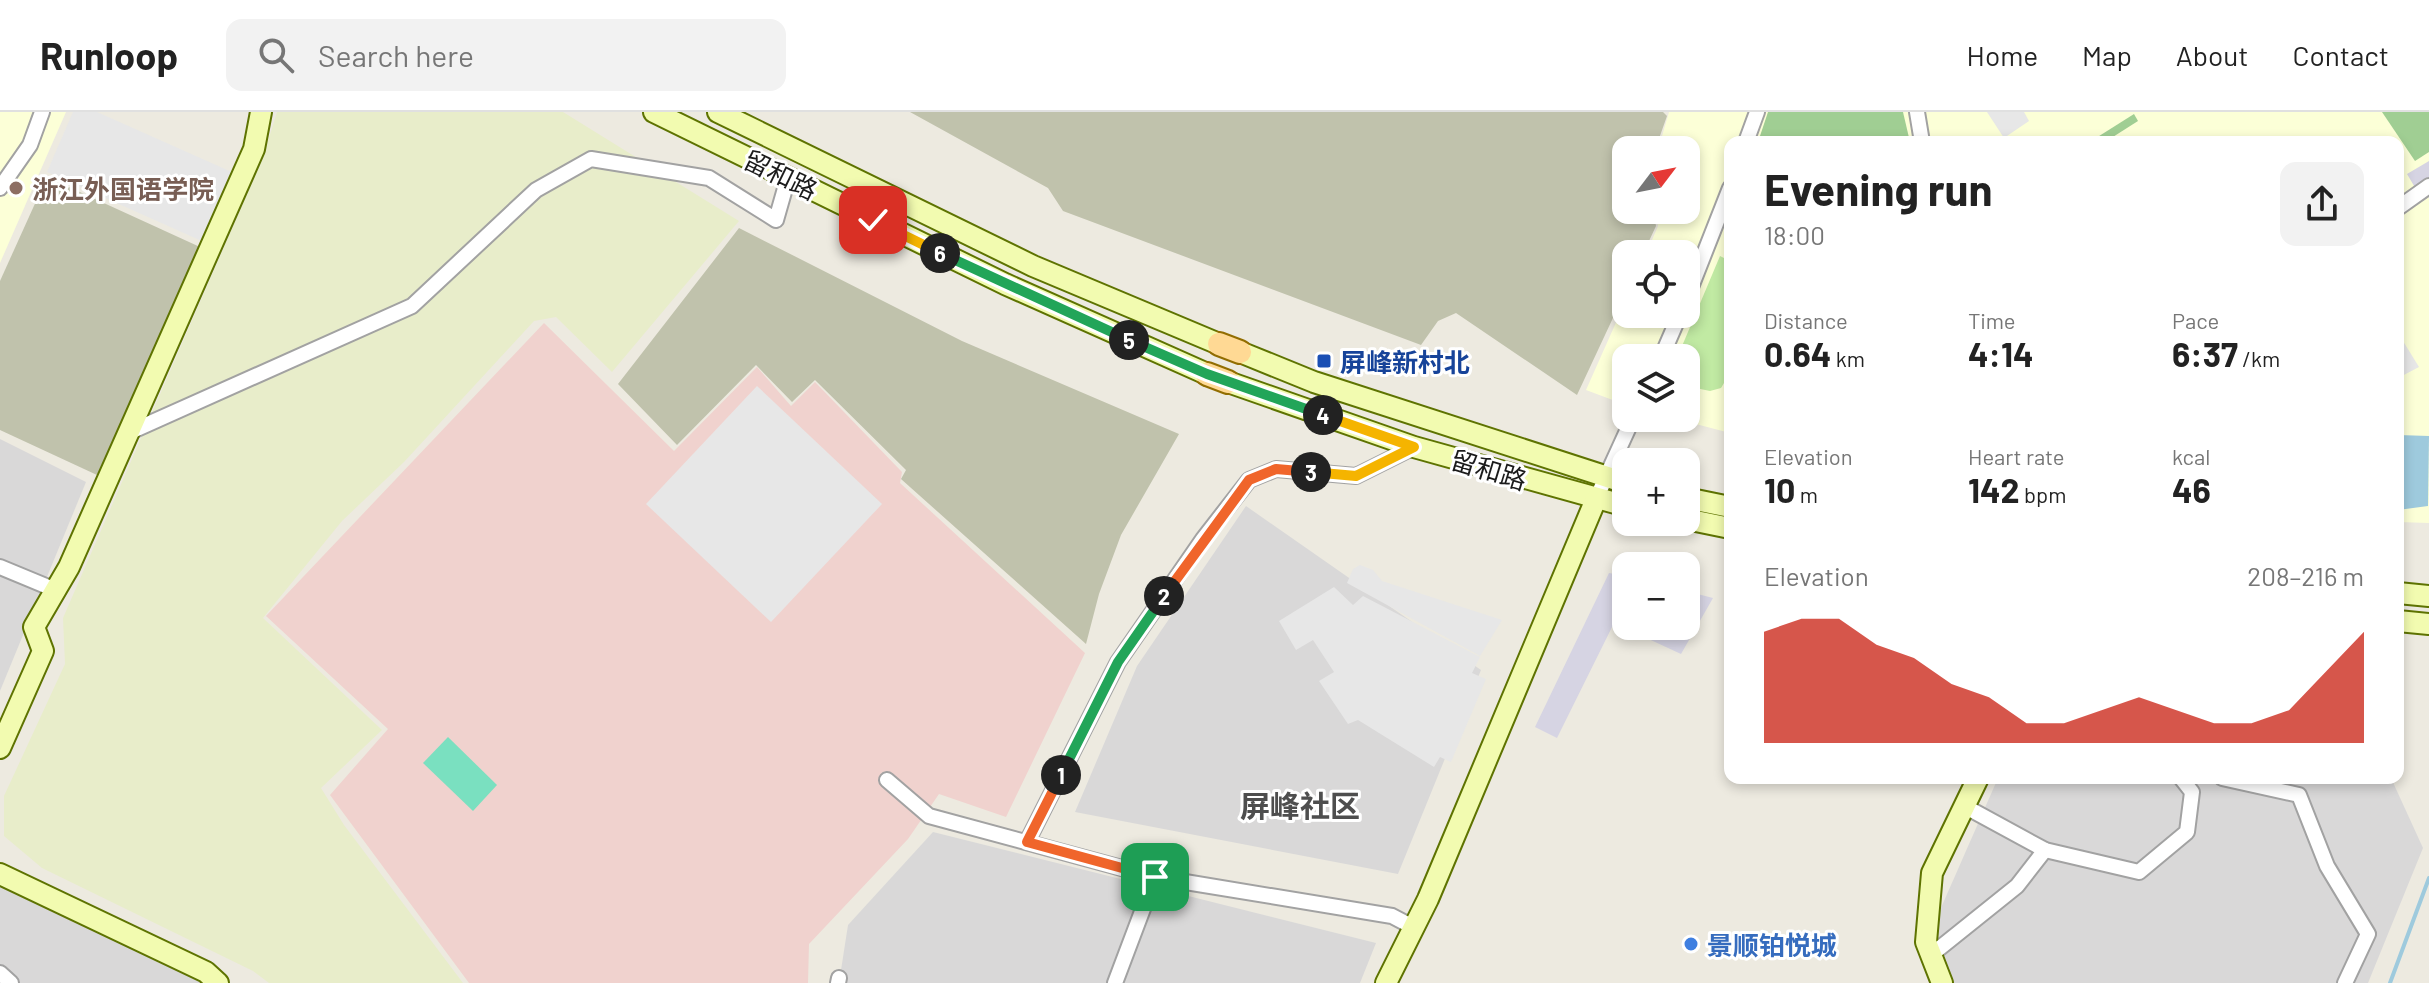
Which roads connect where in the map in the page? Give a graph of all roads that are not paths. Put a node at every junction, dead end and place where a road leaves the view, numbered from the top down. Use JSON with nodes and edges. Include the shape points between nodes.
{"nodes":[{"id":1,"x":42,"y":112,"type":"edge"},
{"id":2,"x":261,"y":112,"type":"edge"},
{"id":3,"x":654,"y":112,"type":"edge"},
{"id":4,"x":718,"y":112,"type":"edge"},
{"id":5,"x":1757,"y":112,"type":"edge"},
{"id":6,"x":1917,"y":112,"type":"edge"},
{"id":7,"x":1748,"y":136,"type":"edge"},
{"id":8,"x":1921,"y":136,"type":"edge"},
{"id":9,"x":788,"y":178,"type":"junction"},
{"id":10,"x":2429,"y":186,"type":"edge"},
{"id":11,"x":0,"y":188,"type":"edge"},
{"id":12,"x":1724,"y":203,"type":"edge"},
{"id":13,"x":2404,"y":204,"type":"edge"},
{"id":14,"x":1700,"y":264,"type":"edge"},
{"id":15,"x":130,"y":432,"type":"junction"},
{"id":16,"x":1626,"y":432,"type":"edge"},
{"id":17,"x":1414,"y":447,"type":"junction"},
{"id":18,"x":1603,"y":477,"type":"junction"},
{"id":19,"x":1612,"y":479,"type":"edge"},
{"id":20,"x":1596,"y":499,"type":"junction"},
{"id":21,"x":1700,"y":501,"type":"edge"},
{"id":22,"x":1612,"y":503,"type":"edge"},
{"id":23,"x":1724,"y":506,"type":"edge"},
{"id":24,"x":1700,"y":522,"type":"edge"},
{"id":25,"x":1724,"y":527,"type":"edge"},
{"id":26,"x":0,"y":567,"type":"edge"},
{"id":27,"x":58,"y":591,"type":"junction"},
{"id":28,"x":2404,"y":594,"type":"edge"},
{"id":29,"x":2429,"y":596,"type":"edge"},
{"id":30,"x":2404,"y":622,"type":"edge"},
{"id":31,"x":2427,"y":624,"type":"edge"},
{"id":32,"x":0,"y":748,"type":"edge"},
{"id":33,"x":887,"y":780,"type":"dead end"},
{"id":34,"x":1976,"y":784,"type":"edge"},
{"id":35,"x":2186,"y":784,"type":"edge"},
{"id":36,"x":2249,"y":784,"type":"edge"},
{"id":37,"x":1966,"y":807,"type":"junction"},
{"id":38,"x":1027,"y":842,"type":"junction"},
{"id":39,"x":2045,"y":850,"type":"junction"},
{"id":40,"x":0,"y":874,"type":"edge"},
{"id":41,"x":1155,"y":877,"type":"junction"},
{"id":42,"x":1415,"y":928,"type":"junction"},
{"id":43,"x":1931,"y":955,"type":"junction"},
{"id":44,"x":0,"y":973,"type":"edge"},
{"id":45,"x":11,"y":983,"type":"edge"},
{"id":46,"x":218,"y":983,"type":"edge"},
{"id":47,"x":1115,"y":983,"type":"edge"},
{"id":48,"x":1386,"y":983,"type":"edge"},
{"id":49,"x":1942,"y":983,"type":"edge"},
{"id":50,"x":2345,"y":983,"type":"edge"}],
"edges":[{"from":1,"to":11,"type":"street","via":[[30,145]]},
{"from":2,"to":15,"type":"main road","via":[[254,149]]},
{"from":3,"to":9,"type":"main road","name":"留和路"},
{"from":4,"to":18,"type":"main road","name":"留和路","via":[[1033,266],[1230,348],[1314,382],[1562,459]]},
{"from":5,"to":7,"type":"street"},
{"from":6,"to":8,"type":"street"},
{"from":9,"to":15,"type":"street","via":[[776,220],[709,178],[591,159],[536,190],[412,306]]},
{"from":9,"to":17,"type":"main road","name":"留和路","via":[[1005,284],[1218,378]]},
{"from":10,"to":13,"type":"street"},
{"from":12,"to":14,"type":"street"},
{"from":15,"to":27,"type":"main road"},
{"from":16,"to":18,"type":"street"},
{"from":17,"to":20,"type":"main road","name":"留和路"},
{"from":17,"to":38,"type":"street","via":[[1356,476],[1276,469],[1249,480],[1118,662]]},
{"from":18,"to":19,"type":"main road","name":"留和路"},
{"from":18,"to":20,"type":"street"},
{"from":20,"to":22,"type":"main road","name":"留和路"},
{"from":20,"to":42,"type":"main road"},
{"from":21,"to":23,"type":"main road"},
{"from":24,"to":25,"type":"main road"},
{"from":26,"to":27,"type":"street"},
{"from":27,"to":32,"type":"main road","via":[[34,627],[43,651]]},
{"from":28,"to":29,"type":"main road"},
{"from":30,"to":31,"type":"main road"},
{"from":33,"to":38,"type":"street","via":[[929,816]]},
{"from":34,"to":37,"type":"main road"},
{"from":35,"to":39,"type":"street","via":[[2192,792],[2187,832],[2139,872]]},
{"from":36,"to":50,"type":"street","via":[[2299,795],[2327,866],[2368,934]]},
{"from":37,"to":39,"type":"street"},
{"from":37,"to":43,"type":"main road","via":[[1932,873],[1926,942]]},
{"from":38,"to":41,"type":"street"},
{"from":39,"to":43,"type":"street","via":[[2017,886]]},
{"from":40,"to":46,"type":"main road","via":[[206,972]]},
{"from":41,"to":42,"type":"street","via":[[1392,916]]},
{"from":41,"to":47,"type":"street"},
{"from":42,"to":48,"type":"main road"},
{"from":43,"to":49,"type":"main road"},
{"from":44,"to":45,"type":"street"}]}
